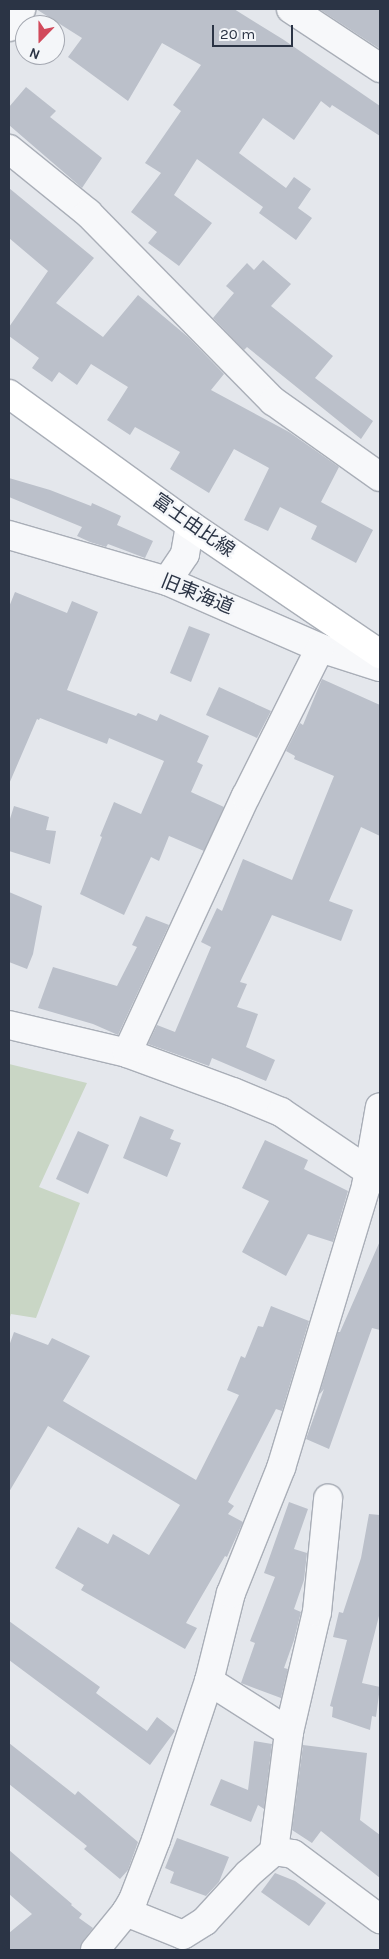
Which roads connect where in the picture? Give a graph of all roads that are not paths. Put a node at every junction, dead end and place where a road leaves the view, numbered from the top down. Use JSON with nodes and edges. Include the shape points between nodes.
{"nodes":[{"id":1,"x":21,"y":9,"type":"edge"},
{"id":2,"x":291,"y":9,"type":"edge"},
{"id":3,"x":9,"y":26,"type":"edge"},
{"id":4,"x":380,"y":68,"type":"edge"},
{"id":5,"x":9,"y":149,"type":"edge"},
{"id":6,"x":9,"y":394,"type":"edge"},
{"id":7,"x":380,"y":477,"type":"edge"},
{"id":8,"x":190,"y":525,"type":"junction"},
{"id":9,"x":9,"y":535,"type":"edge"},
{"id":10,"x":167,"y":581,"type":"junction"},
{"id":11,"x":320,"y":648,"type":"junction"},
{"id":12,"x":380,"y":654,"type":"edge"},
{"id":13,"x":380,"y":667,"type":"edge"},
{"id":14,"x":9,"y":1025,"type":"edge"},
{"id":15,"x":127,"y":1053,"type":"junction"},
{"id":16,"x":380,"y":1107,"type":"edge"},
{"id":17,"x":375,"y":1175,"type":"edge"},
{"id":18,"x":328,"y":1499,"type":"dead end"},
{"id":19,"x":209,"y":1681,"type":"junction"},
{"id":20,"x":289,"y":1732,"type":"junction"},
{"id":21,"x":274,"y":1851,"type":"junction"},
{"id":22,"x":126,"y":1912,"type":"junction"},
{"id":23,"x":380,"y":1919,"type":"edge"},
{"id":24,"x":95,"y":1950,"type":"edge"}],
"edges":[{"from":1,"to":3,"type":"street"},
{"from":2,"to":4,"type":"street"},
{"from":5,"to":7,"type":"street","via":[[88,213],[273,401]]},
{"from":6,"to":8,"type":"main road","name":"富士由比線"},
{"from":8,"to":10,"type":"street","via":[[185,554]]},
{"from":8,"to":12,"type":"main road","name":"富士由比線"},
{"from":9,"to":10,"type":"street","name":"旧東海道"},
{"from":10,"to":11,"type":"street","name":"旧東海道"},
{"from":11,"to":13,"type":"street","name":"旧東海道"},
{"from":11,"to":15,"type":"street","via":[[246,796]]},
{"from":14,"to":15,"type":"street"},
{"from":15,"to":17,"type":"street","via":[[281,1112]]},
{"from":16,"to":17,"type":"street"},
{"from":17,"to":19,"type":"street","via":[[281,1468],[232,1593]]},
{"from":18,"to":20,"type":"street","via":[[317,1612]]},
{"from":19,"to":20,"type":"street"},
{"from":19,"to":22,"type":"street","via":[[156,1840]]},
{"from":20,"to":21,"type":"street"},
{"from":21,"to":22,"type":"street","via":[[205,1921],[183,1935]]},
{"from":21,"to":23,"type":"street","via":[[293,1854]]},
{"from":22,"to":24,"type":"street"}]}
